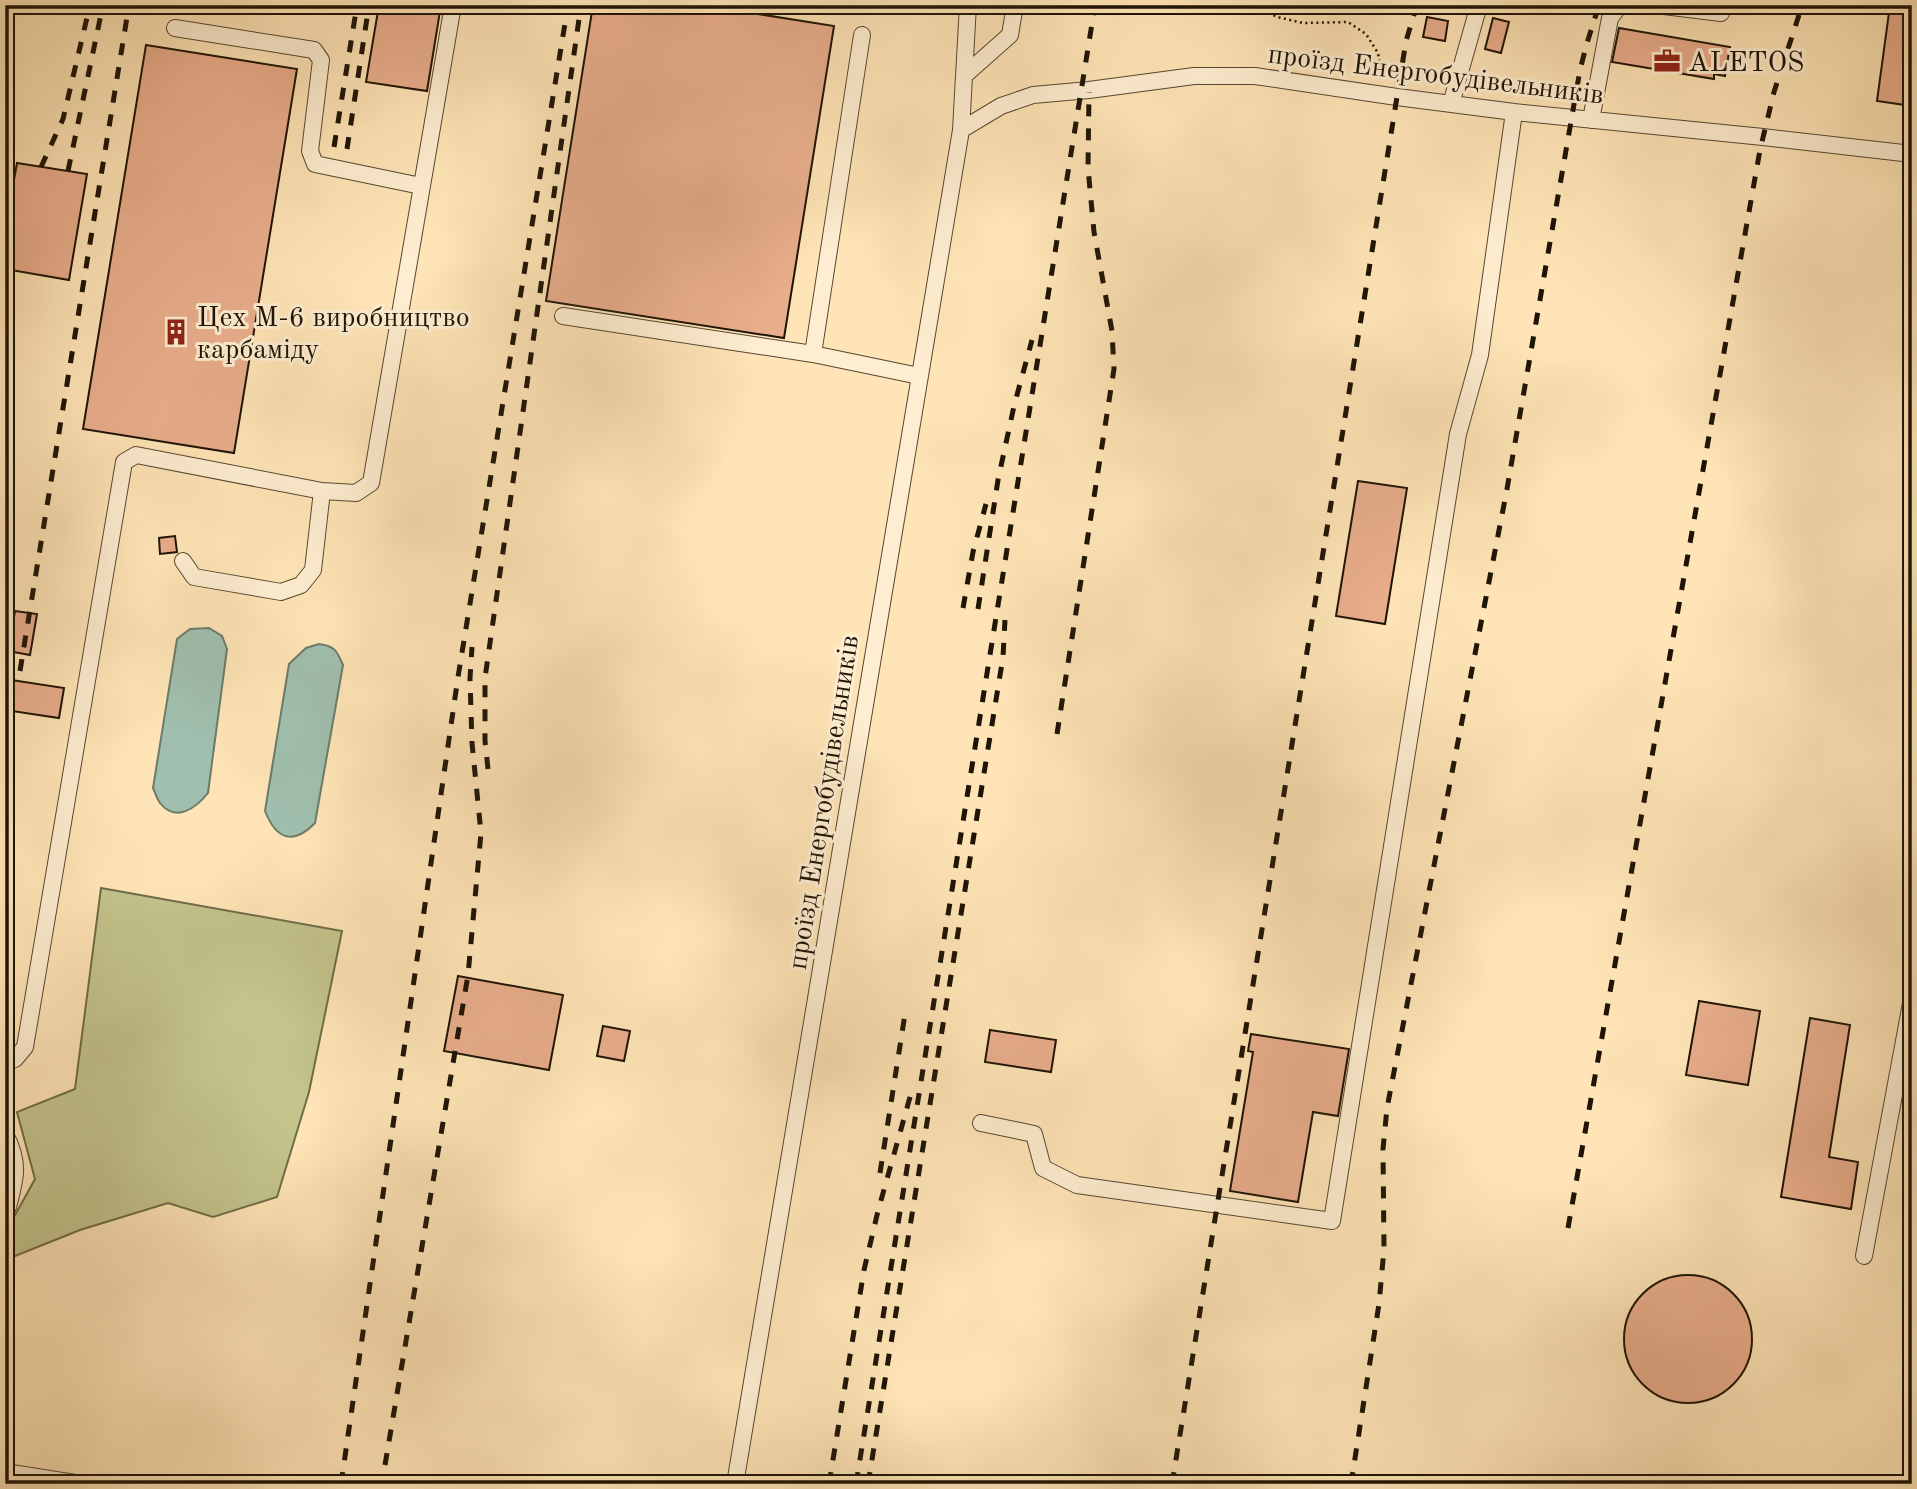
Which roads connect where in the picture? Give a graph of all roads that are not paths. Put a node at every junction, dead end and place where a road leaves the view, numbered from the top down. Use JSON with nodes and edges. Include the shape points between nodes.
{"nodes":[{"id":1,"x":453,"y":5,"type":"edge"},
{"id":2,"x":968,"y":5,"type":"edge"},
{"id":3,"x":1015,"y":5,"type":"edge"},
{"id":4,"x":1479,"y":5,"type":"edge"},
{"id":5,"x":1620,"y":5,"type":"edge"},
{"id":6,"x":1656,"y":5,"type":"edge"},
{"id":7,"x":1721,"y":13,"type":"dead end"},
{"id":8,"x":176,"y":28,"type":"dead end"},
{"id":9,"x":863,"y":35,"type":"dead end"},
{"id":10,"x":966,"y":74,"type":"junction"},
{"id":11,"x":1451,"y":104,"type":"junction"},
{"id":12,"x":1514,"y":112,"type":"junction"},
{"id":13,"x":1591,"y":120,"type":"junction"},
{"id":14,"x":961,"y":130,"type":"junction"},
{"id":15,"x":1912,"y":154,"type":"edge"},
{"id":16,"x":422,"y":186,"type":"junction"},
{"id":17,"x":563,"y":316,"type":"dead end"},
{"id":18,"x":813,"y":354,"type":"junction"},
{"id":19,"x":919,"y":376,"type":"junction"},
{"id":20,"x":322,"y":491,"type":"junction"},
{"id":21,"x":183,"y":561,"type":"dead end"},
{"id":22,"x":1912,"y":998,"type":"edge"},
{"id":23,"x":5,"y":1062,"type":"edge"},
{"id":24,"x":981,"y":1123,"type":"dead end"},
{"id":25,"x":5,"y":1135,"type":"edge"},
{"id":26,"x":5,"y":1209,"type":"edge"},
{"id":27,"x":1864,"y":1256,"type":"dead end"},
{"id":28,"x":5,"y":1472,"type":"edge"},
{"id":29,"x":81,"y":1484,"type":"edge"},
{"id":30,"x":735,"y":1484,"type":"edge"}],
"edges":[{"from":1,"to":16,"type":"street"},
{"from":2,"to":10,"type":"street","name":"проїзд Енергобудівельників"},
{"from":3,"to":10,"type":"street","via":[[1010,34]]},
{"from":4,"to":11,"type":"street"},
{"from":5,"to":13,"type":"street","via":[[1611,18]]},
{"from":6,"to":7,"type":"street"},
{"from":8,"to":16,"type":"street","via":[[314,50],[321,60],[310,151],[315,164]]},
{"from":9,"to":18,"type":"street"},
{"from":10,"to":14,"type":"street","name":"проїзд Енергобудівельників"},
{"from":11,"to":12,"type":"street","name":"проїзд Енергобудівельників"},
{"from":11,"to":14,"type":"street","name":"проїзд Енергобудівельників","via":[[1255,76],[1194,76],[1033,96],[1001,106]]},
{"from":12,"to":13,"type":"street","name":"проїзд Енергобудівельників"},
{"from":12,"to":24,"type":"street","via":[[1480,355],[1458,434],[1332,1222],[1077,1185],[1043,1168],[1034,1135]]},
{"from":13,"to":15,"type":"street","name":"проїзд Енергобудівельників"},
{"from":14,"to":19,"type":"street","name":"проїзд Енергобудівельників"},
{"from":16,"to":20,"type":"street","via":[[371,483],[356,493]]},
{"from":17,"to":18,"type":"street"},
{"from":18,"to":19,"type":"street"},
{"from":19,"to":30,"type":"street","name":"проїзд Енергобудівельників"},
{"from":20,"to":21,"type":"street","via":[[313,570],[300,585],[281,592],[194,577]]},
{"from":20,"to":23,"type":"street","via":[[136,455],[124,462],[25,1047],[15,1059]]},
{"from":22,"to":27,"type":"street"},
{"from":25,"to":26,"type":"street","via":[[15,1153],[15,1181]]},
{"from":28,"to":29,"type":"street"}]}
